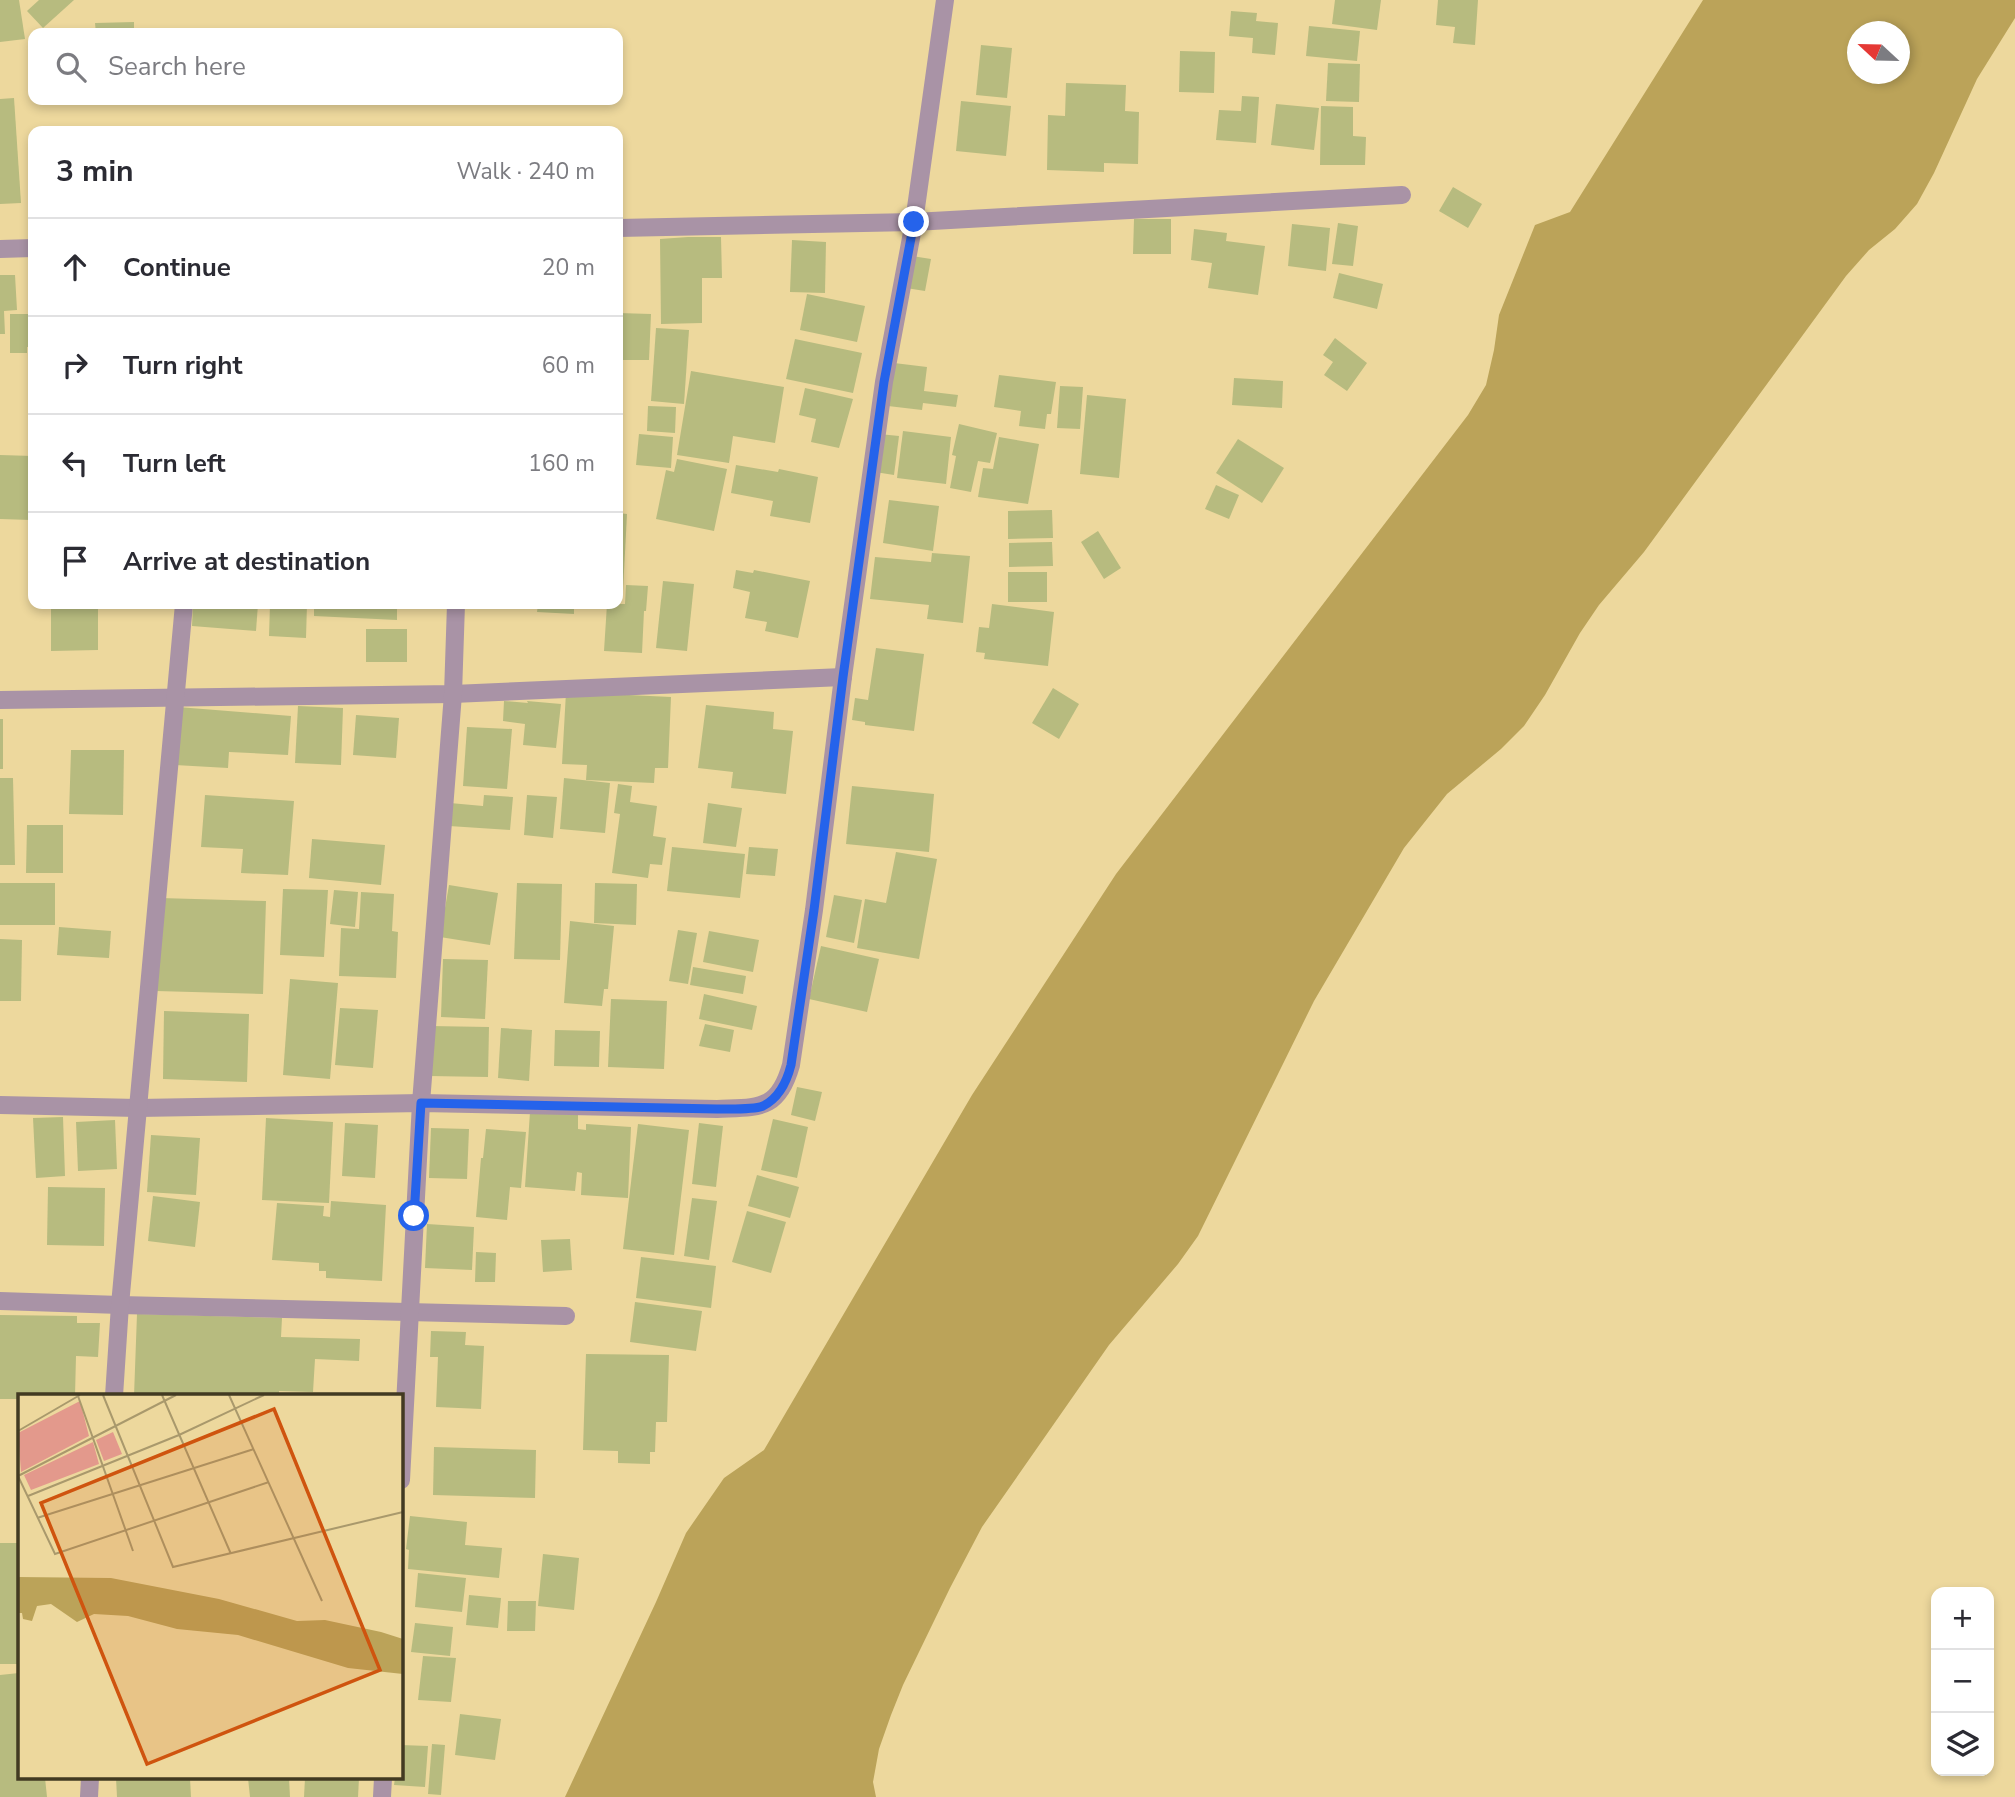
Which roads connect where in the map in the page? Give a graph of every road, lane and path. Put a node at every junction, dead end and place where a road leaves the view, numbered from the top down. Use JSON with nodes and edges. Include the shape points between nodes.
{"nodes":[{"id":1,"x":945,"y":0,"type":"edge"},
{"id":2,"x":1402,"y":195,"type":"dead end"},
{"id":3,"x":914,"y":222,"type":"junction"},
{"id":4,"x":623,"y":228,"type":"edge"},
{"id":5,"x":28,"y":247,"type":"edge"},
{"id":6,"x":0,"y":249,"type":"edge"},
{"id":7,"x":184,"y":609,"type":"edge"},
{"id":8,"x":456,"y":609,"type":"edge"},
{"id":9,"x":843,"y":677,"type":"junction"},
{"id":10,"x":453,"y":694,"type":"junction"},
{"id":11,"x":176,"y":698,"type":"junction"},
{"id":12,"x":0,"y":700,"type":"edge"},
{"id":13,"x":421,"y":1103,"type":"junction"},
{"id":14,"x":0,"y":1105,"type":"edge"},
{"id":15,"x":138,"y":1108,"type":"junction"},
{"id":16,"x":0,"y":1301,"type":"edge"},
{"id":17,"x":120,"y":1306,"type":"junction"},
{"id":18,"x":411,"y":1311,"type":"junction"},
{"id":19,"x":566,"y":1316,"type":"dead end"},
{"id":20,"x":114,"y":1394,"type":"edge"},
{"id":21,"x":402,"y":1463,"type":"edge"}],
"edges":[{"from":1,"to":3,"type":"street"},
{"from":2,"to":3,"type":"street"},
{"from":3,"to":4,"type":"street"},
{"from":3,"to":9,"type":"street","via":[[884,382]]},
{"from":5,"to":6,"type":"street"},
{"from":7,"to":11,"type":"street"},
{"from":8,"to":10,"type":"street"},
{"from":9,"to":10,"type":"street"},
{"from":9,"to":13,"type":"street","via":[[791,1065],[778,1094],[762,1107],[717,1109]]},
{"from":10,"to":11,"type":"street"},
{"from":10,"to":13,"type":"street"},
{"from":11,"to":12,"type":"street"},
{"from":11,"to":15,"type":"street"},
{"from":13,"to":15,"type":"street"},
{"from":13,"to":18,"type":"street"},
{"from":14,"to":15,"type":"street"},
{"from":15,"to":17,"type":"street"},
{"from":16,"to":17,"type":"street"},
{"from":17,"to":18,"type":"street"},
{"from":17,"to":20,"type":"street"},
{"from":18,"to":19,"type":"street"},
{"from":18,"to":21,"type":"street"}]}
